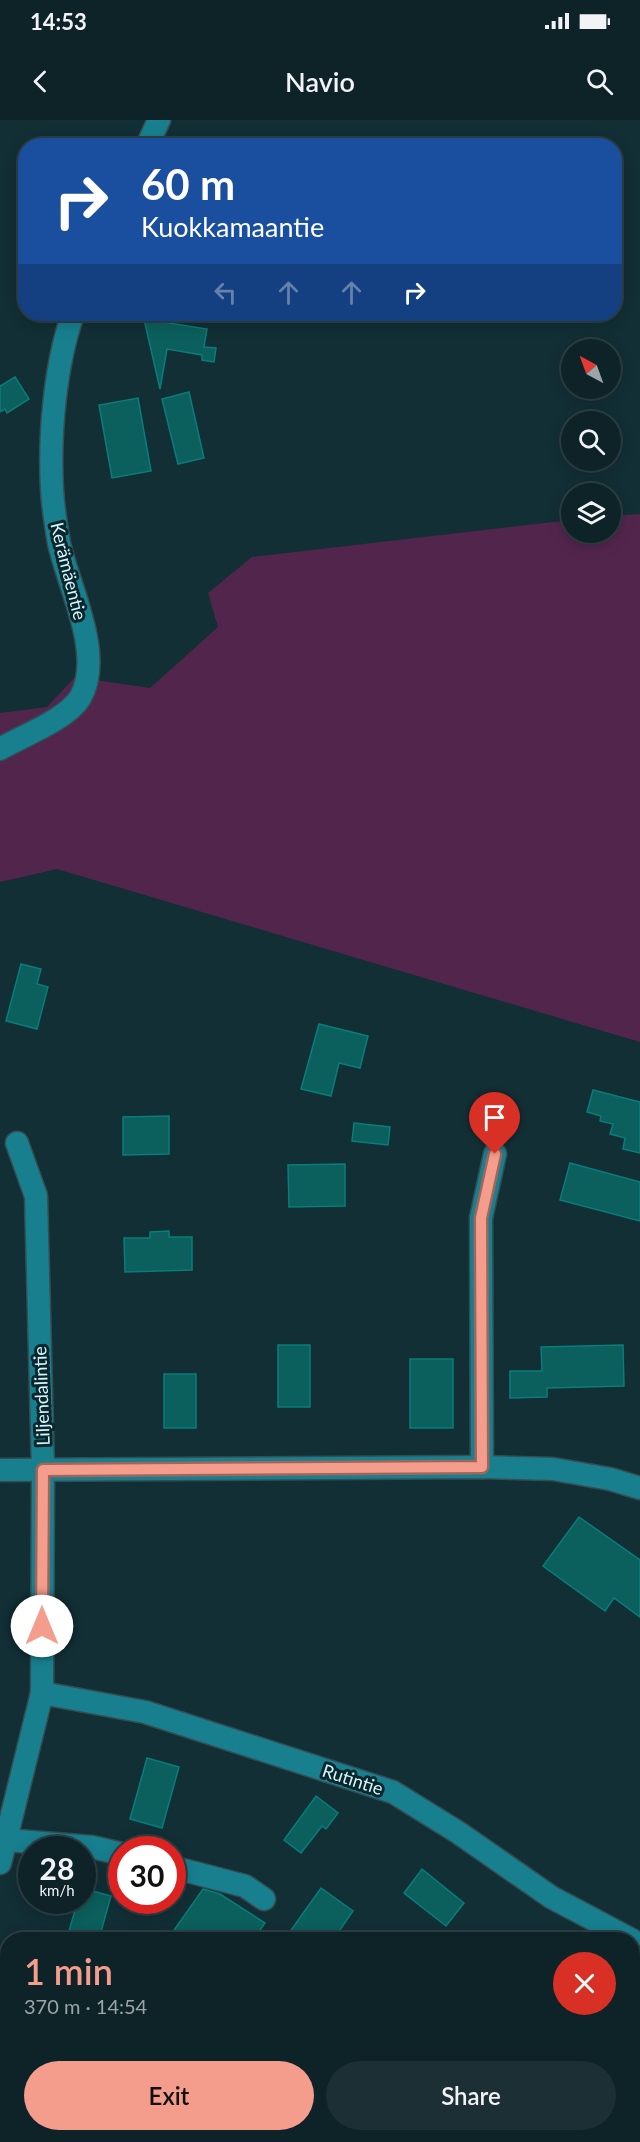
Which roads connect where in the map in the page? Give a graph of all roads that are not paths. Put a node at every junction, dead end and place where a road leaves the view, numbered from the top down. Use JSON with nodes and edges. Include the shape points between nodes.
{"nodes":[{"id":1,"x":159,"y":120,"type":"edge"},
{"id":2,"x":151,"y":138,"type":"edge"},
{"id":3,"x":72,"y":321,"type":"edge"},
{"id":4,"x":0,"y":749,"type":"edge"},
{"id":5,"x":17,"y":1143,"type":"dead end"},
{"id":6,"x":495,"y":1154,"type":"dead end"},
{"id":7,"x":482,"y":1467,"type":"junction"},
{"id":8,"x":0,"y":1470,"type":"edge"},
{"id":9,"x":43,"y":1470,"type":"junction"},
{"id":10,"x":640,"y":1488,"type":"edge"},
{"id":11,"x":42,"y":1693,"type":"junction"},
{"id":12,"x":6,"y":1840,"type":"junction"},
{"id":13,"x":108,"y":1851,"type":"edge"},
{"id":14,"x":0,"y":1863,"type":"edge"},
{"id":15,"x":186,"y":1871,"type":"edge"},
{"id":16,"x":264,"y":1899,"type":"dead end"},
{"id":17,"x":617,"y":1932,"type":"edge"}],
"edges":[{"from":1,"to":2,"type":"street"},
{"from":3,"to":4,"type":"street","name":"Kerämäentie","via":[[59,375],[52,440],[52,489],[60,545],[88,652],[85,684],[80,698],[69,709]]},
{"from":5,"to":9,"type":"street","name":"Liljendalintie","via":[[36,1196]]},
{"from":6,"to":7,"type":"street","via":[[481,1218]]},
{"from":7,"to":9,"type":"street"},
{"from":7,"to":10,"type":"street","via":[[553,1469]]},
{"from":8,"to":9,"type":"street"},
{"from":9,"to":11,"type":"street","name":"Liljendalintie"},
{"from":11,"to":12,"type":"street","name":"Liljendalintie"},
{"from":11,"to":17,"type":"street","name":"Rutintie","via":[[145,1712],[393,1792],[551,1897]]},
{"from":12,"to":13,"type":"street"},
{"from":12,"to":14,"type":"street","name":"Liljendalintie"},
{"from":15,"to":16,"type":"street","via":[[245,1886]]}]}
